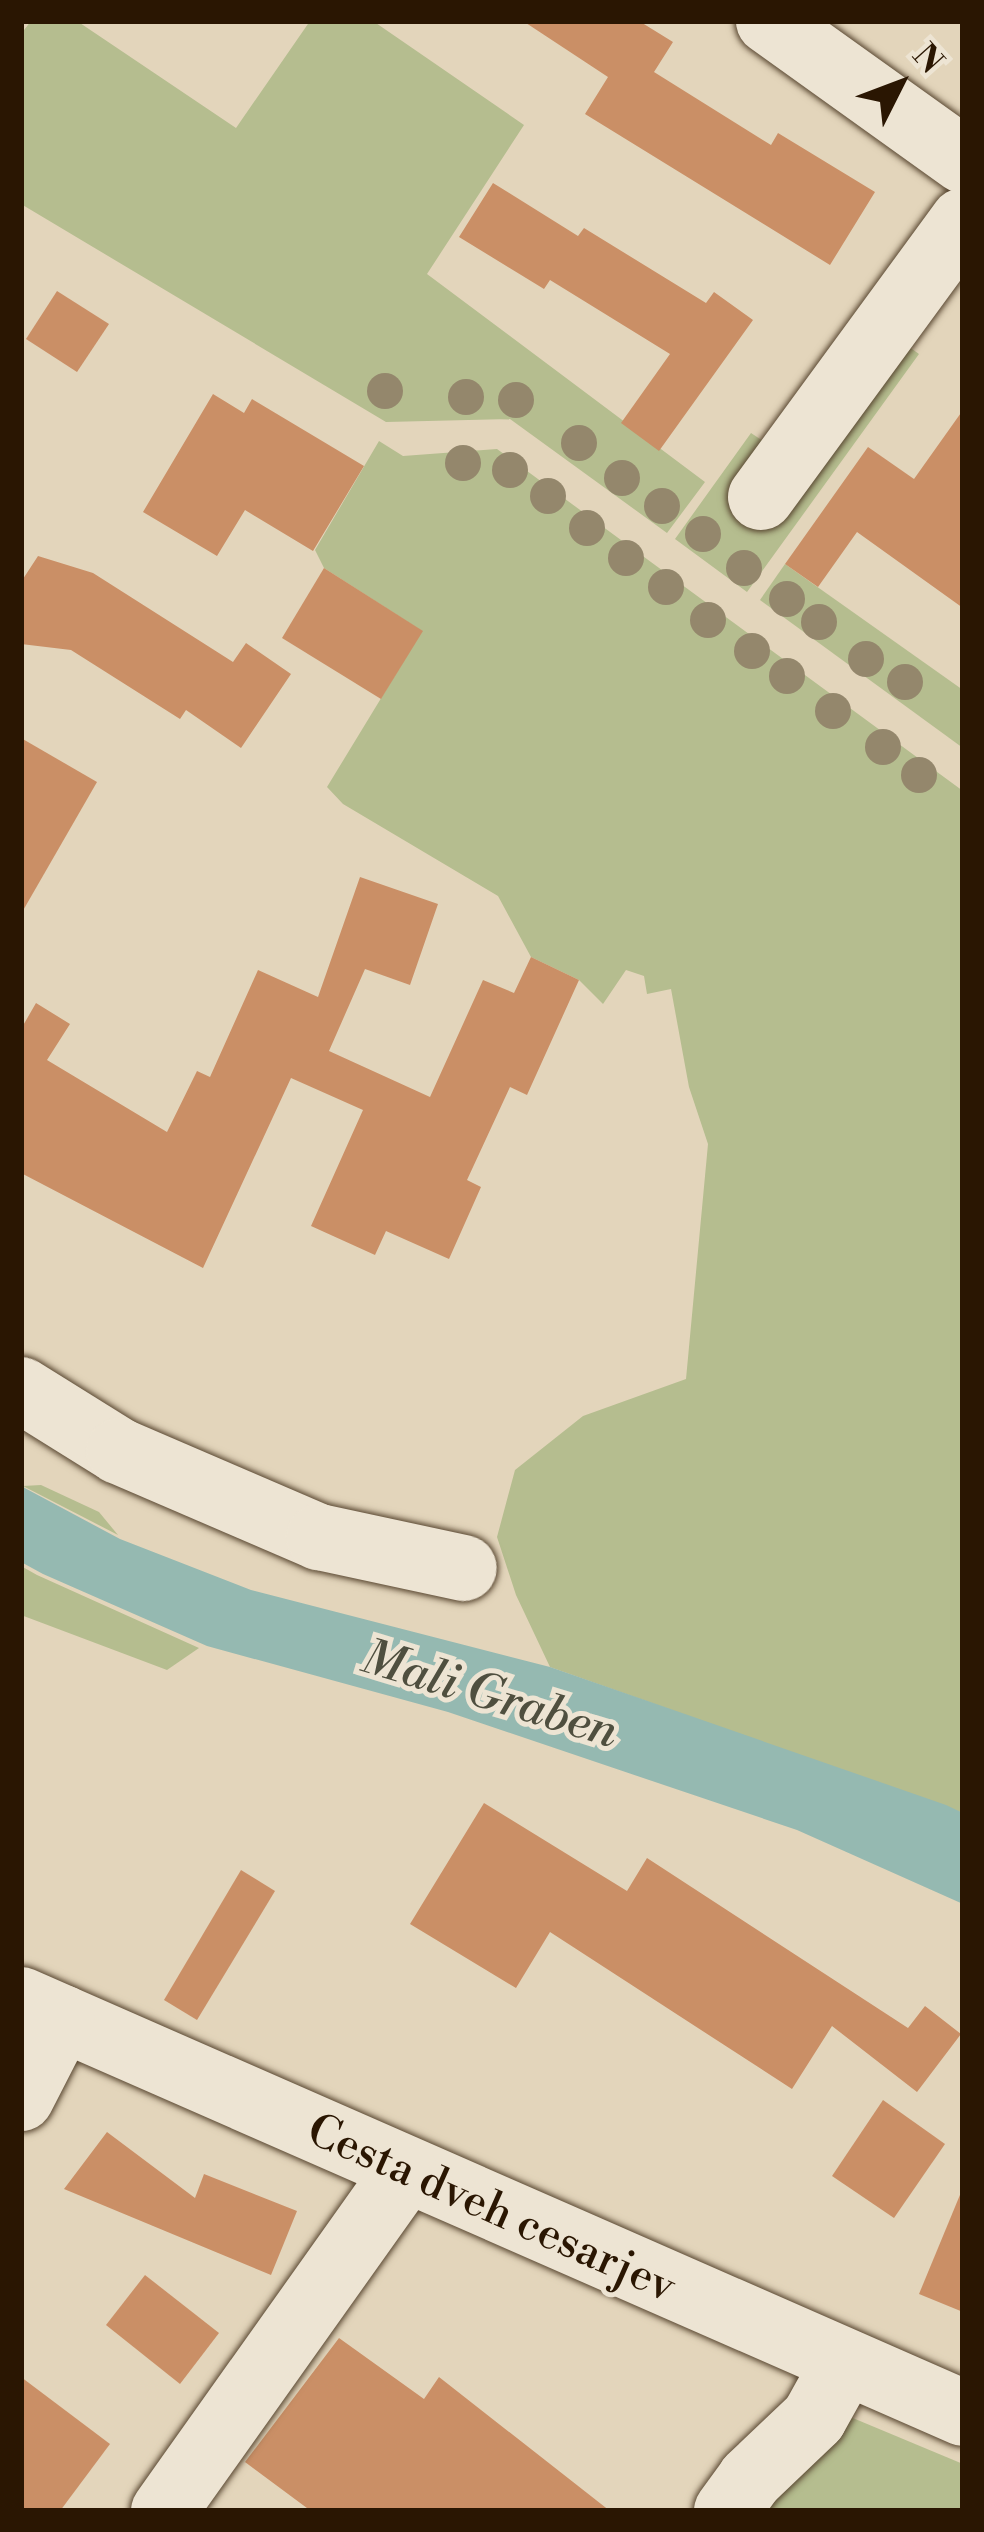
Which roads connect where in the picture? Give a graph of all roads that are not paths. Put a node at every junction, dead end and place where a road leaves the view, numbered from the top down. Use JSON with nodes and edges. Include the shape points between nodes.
{"nodes":[{"id":1,"x":769,"y":21,"type":"edge"},
{"id":2,"x":963,"y":160,"type":"edge"},
{"id":3,"x":963,"y":221,"type":"edge"},
{"id":4,"x":761,"y":497,"type":"dead end"},
{"id":5,"x":21,"y":1390,"type":"edge"},
{"id":6,"x":464,"y":1568,"type":"dead end"},
{"id":7,"x":41,"y":2009,"type":"edge"},
{"id":8,"x":21,"y":2098,"type":"edge"},
{"id":9,"x":405,"y":2172,"type":"junction"},
{"id":10,"x":844,"y":2364,"type":"junction"},
{"id":11,"x":963,"y":2413,"type":"edge"},
{"id":12,"x":164,"y":2511,"type":"edge"},
{"id":13,"x":727,"y":2511,"type":"edge"}],
"edges":[{"from":1,"to":2,"type":"street"},
{"from":3,"to":4,"type":"street"},
{"from":5,"to":6,"type":"street","via":[[119,1451],[319,1537]]},
{"from":7,"to":8,"type":"street"},
{"from":7,"to":9,"type":"street","name":"Cesta dveh cesarjev"},
{"from":9,"to":10,"type":"street","name":"Cesta dveh cesarjev"},
{"from":9,"to":12,"type":"street"},
{"from":10,"to":11,"type":"street","name":"Cesta dveh cesarjev"},
{"from":10,"to":13,"type":"street","via":[[814,2418]]}]}
